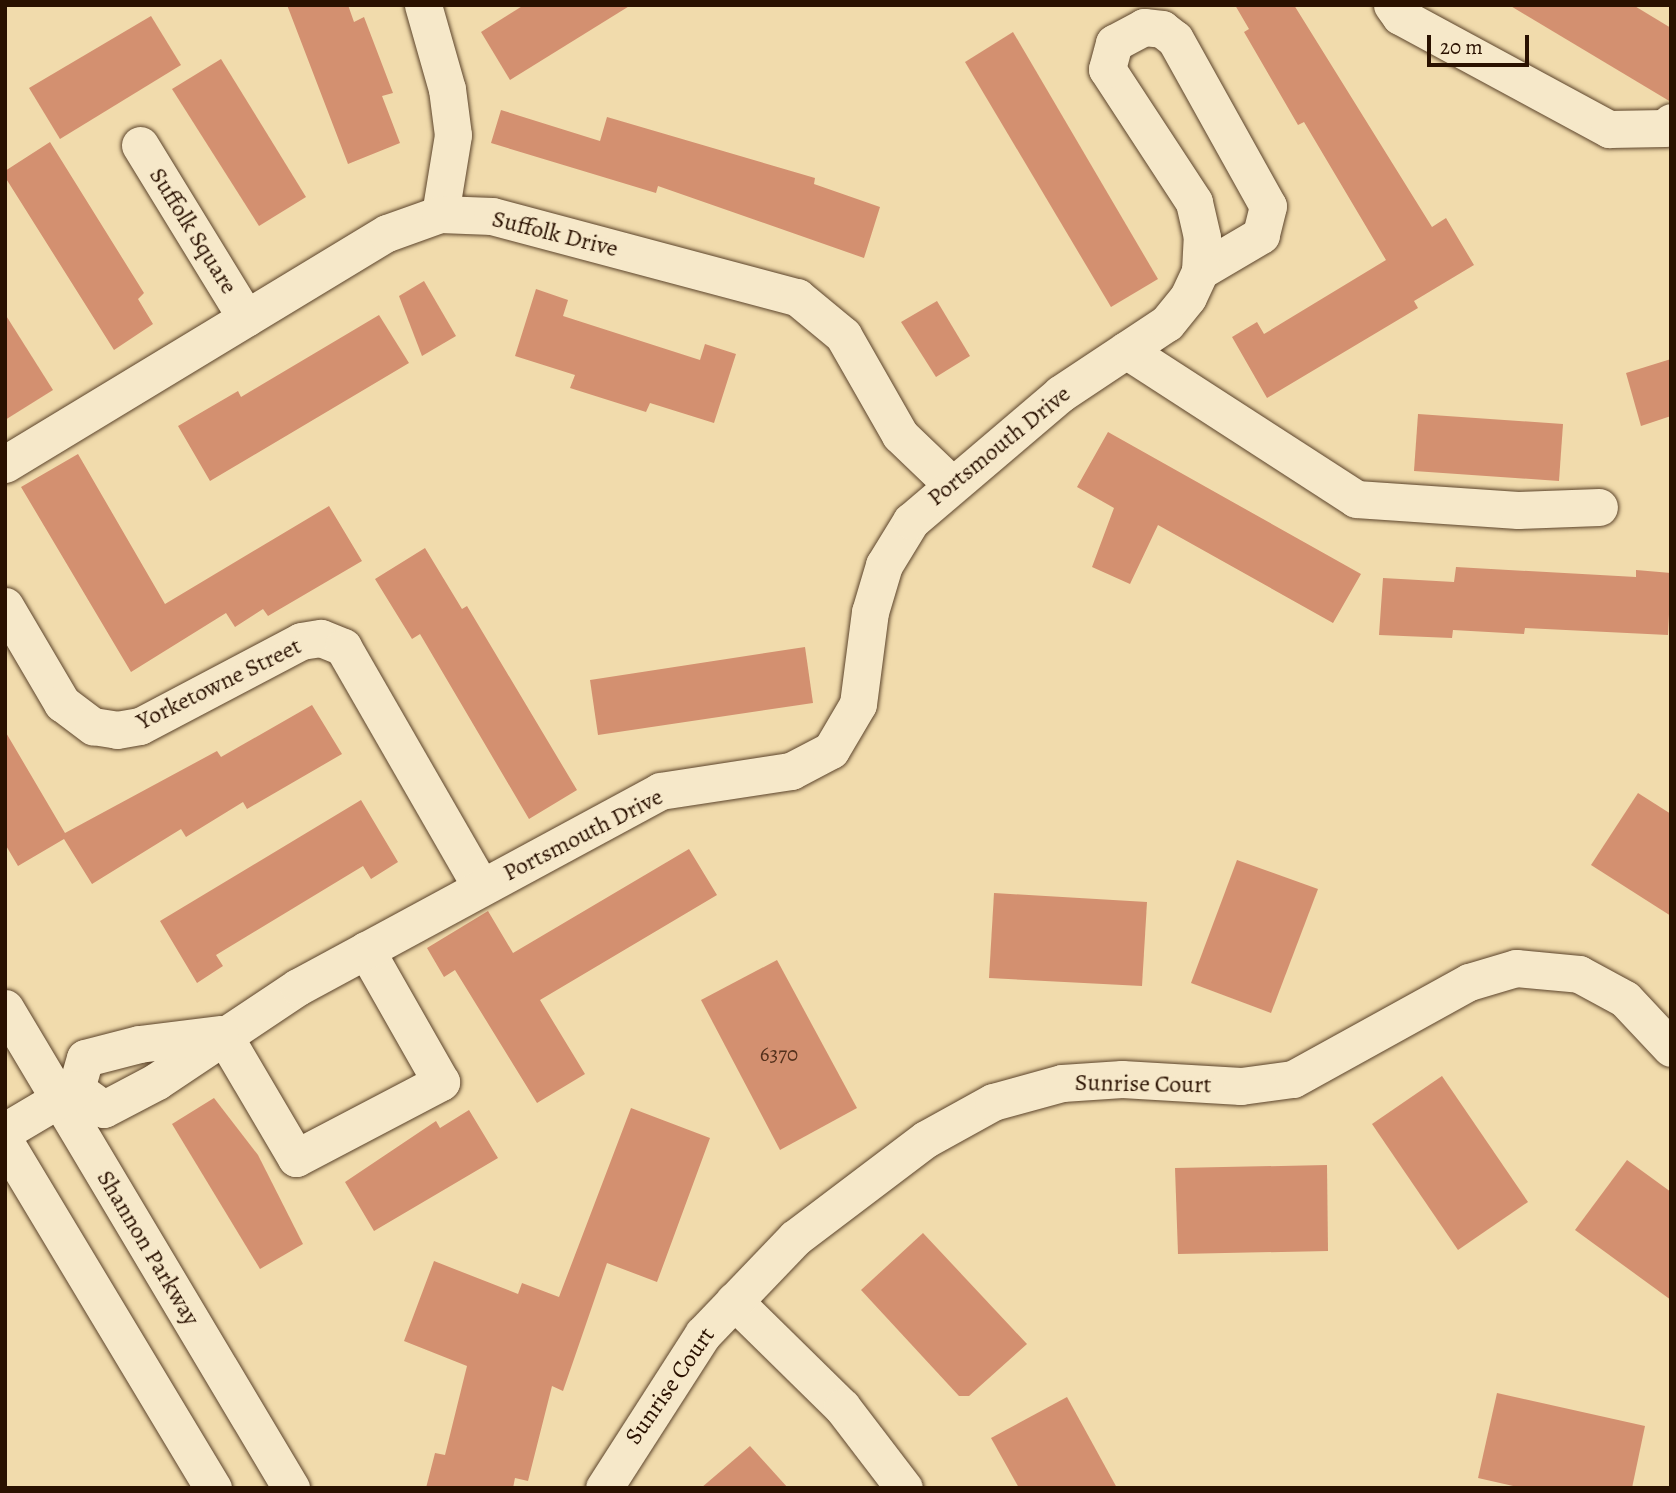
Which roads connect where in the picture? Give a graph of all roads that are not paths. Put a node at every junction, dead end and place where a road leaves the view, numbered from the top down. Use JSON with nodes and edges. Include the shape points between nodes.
{"nodes":[{"id":1,"x":423,"y":5,"type":"edge"},
{"id":2,"x":1392,"y":5,"type":"edge"},
{"id":3,"x":1671,"y":122,"type":"edge"},
{"id":4,"x":140,"y":145,"type":"dead end"},
{"id":5,"x":440,"y":214,"type":"junction"},
{"id":6,"x":1200,"y":271,"type":"junction"},
{"id":7,"x":246,"y":318,"type":"junction"},
{"id":8,"x":1126,"y":350,"type":"junction"},
{"id":9,"x":5,"y":464,"type":"edge"},
{"id":10,"x":950,"y":483,"type":"junction"},
{"id":11,"x":1599,"y":507,"type":"dead end"},
{"id":12,"x":5,"y":606,"type":"edge"},
{"id":13,"x":481,"y":887,"type":"junction"},
{"id":14,"x":366,"y":950,"type":"junction"},
{"id":15,"x":5,"y":1008,"type":"edge"},
{"id":16,"x":223,"y":1034,"type":"junction"},
{"id":17,"x":1671,"y":1048,"type":"edge"},
{"id":18,"x":67,"y":1093,"type":"junction"},
{"id":19,"x":5,"y":1131,"type":"edge"},
{"id":20,"x":5,"y":1142,"type":"edge"},
{"id":21,"x":734,"y":1301,"type":"junction"},
{"id":22,"x":213,"y":1488,"type":"edge"},
{"id":23,"x":291,"y":1488,"type":"edge"},
{"id":24,"x":604,"y":1488,"type":"edge"},
{"id":25,"x":904,"y":1488,"type":"edge"}],
"edges":[{"from":1,"to":5,"type":"street","via":[[447,89],[453,135]]},
{"from":2,"to":3,"type":"street","via":[[1400,16],[1609,129],[1665,128]]},
{"from":4,"to":7,"type":"street","name":"Suffolk Square"},
{"from":5,"to":7,"type":"street","name":"Suffolk Drive","via":[[387,233]]},
{"from":5,"to":10,"type":"street","name":"Suffolk Drive","via":[[492,216],[797,297],[843,335],[900,435]]},
{"from":6,"to":6,"type":"street","via":[[1202,237],[1194,202],[1107,69],[1114,43],[1144,27],[1161,29],[1175,39],[1268,206],[1261,235]]},
{"from":6,"to":8,"type":"street","name":"Portsmouth Drive","via":[[1188,297],[1167,323]]},
{"from":7,"to":9,"type":"street","name":"Suffolk Drive"},
{"from":8,"to":10,"type":"street","name":"Portsmouth Drive","via":[[1060,394]]},
{"from":8,"to":11,"type":"street","via":[[1356,499],[1518,510]]},
{"from":10,"to":13,"type":"street","name":"Portsmouth Drive","via":[[911,521],[884,565],[870,612],[858,705],[831,750],[791,771],[660,791]]},
{"from":12,"to":13,"type":"street","name":"Yorketowne Street","via":[[62,703],[93,726],[117,730],[140,726],[301,640],[321,638],[343,647]]},
{"from":13,"to":14,"type":"street","name":"Portsmouth Drive"},
{"from":14,"to":16,"type":"street","name":"Portsmouth Drive"},
{"from":14,"to":16,"type":"street","via":[[441,1082],[296,1158]]},
{"from":15,"to":18,"type":"street","name":"Shannon Parkway"},
{"from":16,"to":18,"type":"street","name":"Portsmouth Drive","via":[[139,1044],[85,1058]]},
{"from":16,"to":18,"type":"street","name":"Portsmouth Drive","via":[[157,1082],[104,1109]]},
{"from":17,"to":21,"type":"street","name":"Sunrise Court","via":[[1625,999],[1579,974],[1516,968],[1468,982],[1293,1079],[1241,1086],[1122,1079],[1062,1083],[993,1102],[926,1139],[795,1238]]},
{"from":18,"to":19,"type":"street"},
{"from":18,"to":23,"type":"street","name":"Shannon Parkway"},
{"from":20,"to":22,"type":"street"},
{"from":21,"to":24,"type":"street","name":"Sunrise Court","via":[[703,1334]]},
{"from":21,"to":25,"type":"street","via":[[842,1407]]}]}
